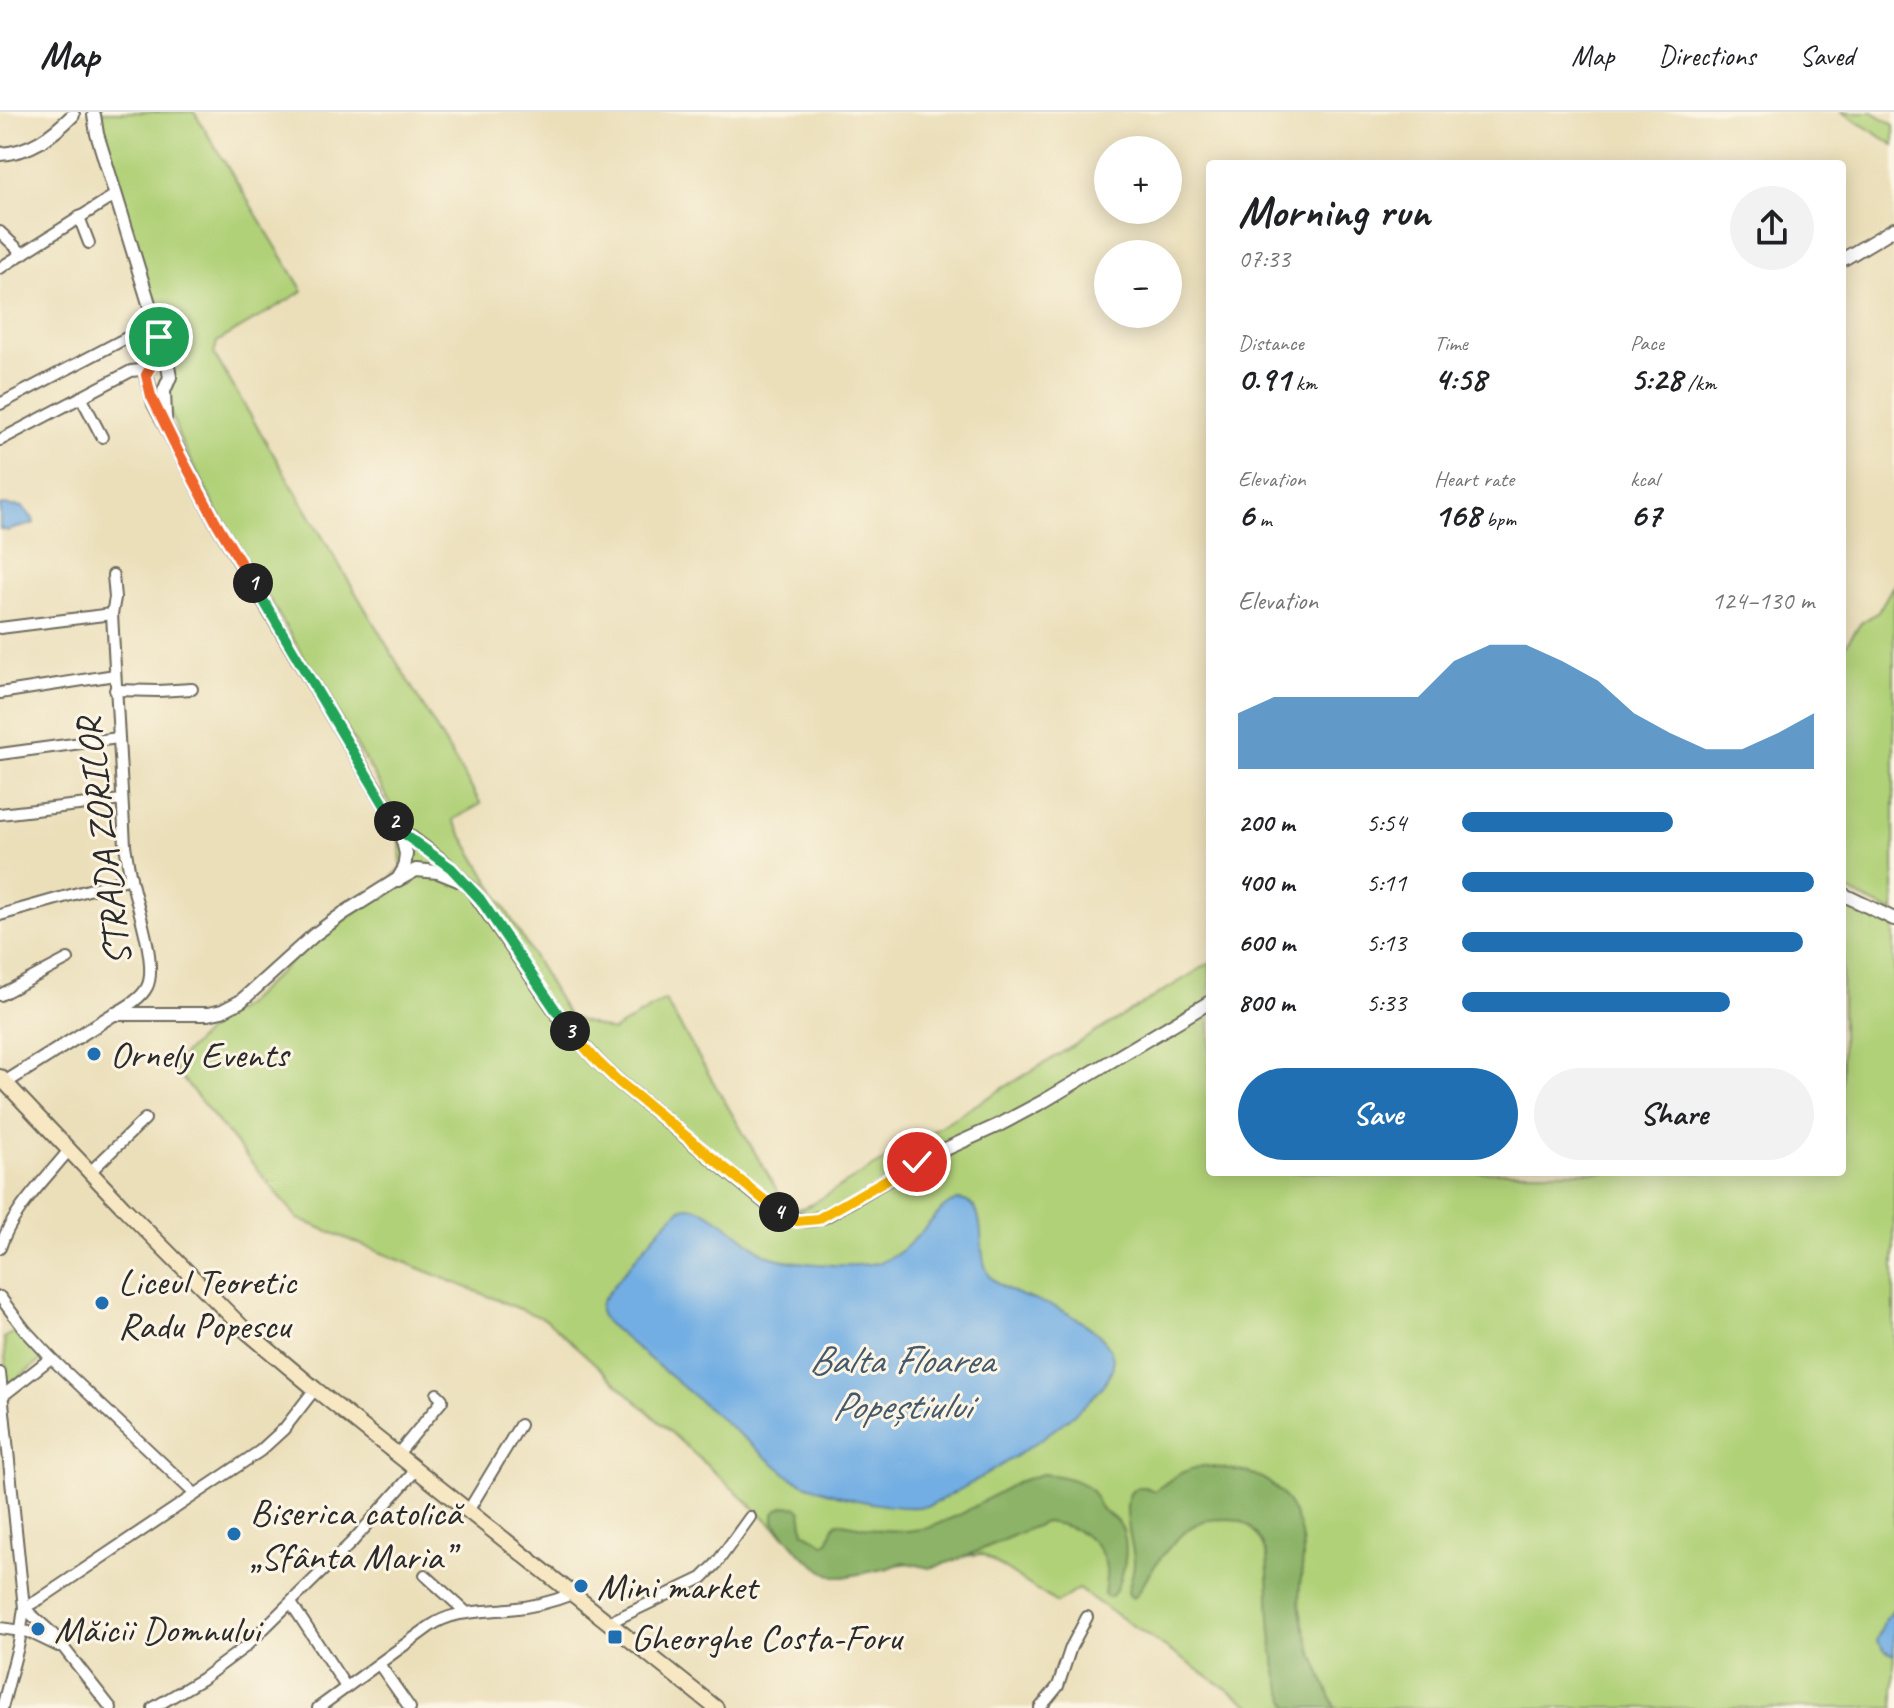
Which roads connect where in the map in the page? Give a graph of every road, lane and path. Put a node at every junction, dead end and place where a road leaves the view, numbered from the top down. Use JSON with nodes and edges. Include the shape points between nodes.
{"nodes":[{"id":1,"x":94,"y":114,"type":"edge"},
{"id":2,"x":75,"y":116,"type":"edge"},
{"id":3,"x":97,"y":134,"type":"junction"},
{"id":4,"x":0,"y":154,"type":"edge"},
{"id":5,"x":115,"y":195,"type":"junction"},
{"id":6,"x":79,"y":217,"type":"junction"},
{"id":7,"x":1894,"y":229,"type":"edge"},
{"id":8,"x":0,"y":232,"type":"edge"},
{"id":9,"x":89,"y":243,"type":"dead end"},
{"id":10,"x":23,"y":254,"type":"junction"},
{"id":11,"x":1846,"y":258,"type":"edge"},
{"id":12,"x":0,"y":268,"type":"edge"},
{"id":13,"x":156,"y":326,"type":"junction"},
{"id":14,"x":168,"y":370,"type":"junction"},
{"id":15,"x":149,"y":373,"type":"junction"},
{"id":16,"x":165,"y":386,"type":"junction"},
{"id":17,"x":81,"y":397,"type":"junction"},
{"id":18,"x":0,"y":404,"type":"edge"},
{"id":19,"x":169,"y":432,"type":"junction"},
{"id":20,"x":102,"y":437,"type":"dead end"},
{"id":21,"x":0,"y":440,"type":"edge"},
{"id":22,"x":113,"y":575,"type":"dead end"},
{"id":23,"x":112,"y":614,"type":"junction"},
{"id":24,"x":0,"y":628,"type":"edge"},
{"id":25,"x":115,"y":675,"type":"junction"},
{"id":26,"x":192,"y":689,"type":"dead end"},
{"id":27,"x":115,"y":690,"type":"junction"},
{"id":28,"x":0,"y":693,"type":"edge"},
{"id":29,"x":118,"y":738,"type":"junction"},
{"id":30,"x":0,"y":754,"type":"edge"},
{"id":31,"x":122,"y":800,"type":"junction"},
{"id":32,"x":0,"y":814,"type":"edge"},
{"id":33,"x":397,"y":826,"type":"junction"},
{"id":34,"x":422,"y":847,"type":"junction"},
{"id":35,"x":406,"y":857,"type":"junction"},
{"id":36,"x":417,"y":870,"type":"junction"},
{"id":37,"x":131,"y":878,"type":"junction"},
{"id":38,"x":395,"y":882,"type":"junction"},
{"id":39,"x":466,"y":884,"type":"junction"},
{"id":40,"x":1846,"y":896,"type":"edge"},
{"id":41,"x":0,"y":915,"type":"edge"},
{"id":42,"x":1894,"y":919,"type":"edge"},
{"id":43,"x":68,"y":959,"type":"dead end"},
{"id":44,"x":0,"y":995,"type":"edge"},
{"id":45,"x":1206,"y":1004,"type":"edge"},
{"id":46,"x":114,"y":1014,"type":"junction"},
{"id":47,"x":3,"y":1080,"type":"edge"},
{"id":48,"x":145,"y":1119,"type":"dead end"},
{"id":49,"x":69,"y":1150,"type":"junction"},
{"id":50,"x":90,"y":1172,"type":"junction"},
{"id":51,"x":0,"y":1248,"type":"edge"},
{"id":52,"x":0,"y":1297,"type":"edge"},
{"id":53,"x":51,"y":1358,"type":"junction"},
{"id":54,"x":0,"y":1373,"type":"edge"},
{"id":55,"x":0,"y":1384,"type":"edge"},
{"id":56,"x":315,"y":1389,"type":"junction"},
{"id":57,"x":437,"y":1394,"type":"dead end"},
{"id":58,"x":1,"y":1398,"type":"edge"},
{"id":59,"x":520,"y":1425,"type":"dead end"},
{"id":60,"x":397,"y":1455,"type":"junction"},
{"id":61,"x":416,"y":1470,"type":"junction"},
{"id":62,"x":195,"y":1494,"type":"junction"},
{"id":63,"x":468,"y":1511,"type":"junction"},
{"id":64,"x":750,"y":1517,"type":"dead end"},
{"id":65,"x":425,"y":1575,"type":"dead end"},
{"id":66,"x":572,"y":1594,"type":"junction"},
{"id":67,"x":291,"y":1603,"type":"junction"},
{"id":68,"x":24,"y":1608,"type":"junction"},
{"id":69,"x":467,"y":1613,"type":"junction"},
{"id":70,"x":1087,"y":1617,"type":"dead end"},
{"id":71,"x":608,"y":1623,"type":"junction"},
{"id":72,"x":0,"y":1628,"type":"edge"},
{"id":73,"x":21,"y":1630,"type":"junction"},
{"id":74,"x":67,"y":1652,"type":"junction"},
{"id":75,"x":379,"y":1664,"type":"junction"},
{"id":76,"x":346,"y":1687,"type":"junction"},
{"id":77,"x":2,"y":1708,"type":"edge"},
{"id":78,"x":111,"y":1708,"type":"edge"},
{"id":79,"x":153,"y":1708,"type":"edge"},
{"id":80,"x":318,"y":1708,"type":"edge"},
{"id":81,"x":410,"y":1708,"type":"edge"},
{"id":82,"x":716,"y":1708,"type":"edge"},
{"id":83,"x":1040,"y":1708,"type":"edge"}],
"edges":[{"from":1,"to":2,"type":"street","via":[[88,120]]},
{"from":1,"to":3,"type":"street"},
{"from":2,"to":3,"type":"street"},
{"from":2,"to":4,"type":"street","via":[[36,145]]},
{"from":3,"to":5,"type":"street"},
{"from":5,"to":6,"type":"street"},
{"from":5,"to":13,"type":"street"},
{"from":6,"to":9,"type":"street"},
{"from":6,"to":10,"type":"street"},
{"from":7,"to":11,"type":"street"},
{"from":8,"to":10,"type":"street"},
{"from":10,"to":12,"type":"street"},
{"from":13,"to":14,"type":"street"},
{"from":13,"to":15,"type":"street","via":[[159,348]]},
{"from":13,"to":18,"type":"street"},
{"from":14,"to":15,"type":"street","via":[[163,365]]},
{"from":14,"to":16,"type":"street"},
{"from":15,"to":16,"type":"street","via":[[155,388]]},
{"from":15,"to":17,"type":"street","via":[[131,371]]},
{"from":15,"to":19,"type":"street","via":[[151,396]]},
{"from":16,"to":19,"type":"street"},
{"from":17,"to":20,"type":"street"},
{"from":17,"to":21,"type":"street"},
{"from":19,"to":33,"type":"street","via":[[216,522]]},
{"from":22,"to":23,"type":"street","name":"STRADA ZORILOR"},
{"from":23,"to":24,"type":"street"},
{"from":23,"to":25,"type":"street","name":"STRADA ZORILOR"},
{"from":25,"to":27,"type":"street","name":"STRADA ZORILOR"},
{"from":25,"to":28,"type":"street"},
{"from":26,"to":27,"type":"street"},
{"from":27,"to":29,"type":"street","name":"STRADA ZORILOR"},
{"from":29,"to":30,"type":"street"},
{"from":29,"to":31,"type":"street","name":"STRADA ZORILOR"},
{"from":31,"to":32,"type":"street"},
{"from":31,"to":37,"type":"street","name":"STRADA ZORILOR"},
{"from":33,"to":34,"type":"street"},
{"from":33,"to":35,"type":"street"},
{"from":34,"to":35,"type":"street","via":[[410,848]]},
{"from":34,"to":36,"type":"street","via":[[428,862]]},
{"from":34,"to":39,"type":"street"},
{"from":35,"to":36,"type":"street"},
{"from":35,"to":38,"type":"street"},
{"from":36,"to":38,"type":"street"},
{"from":36,"to":39,"type":"street"},
{"from":37,"to":41,"type":"street"},
{"from":37,"to":46,"type":"street","name":"STRADA ZORILOR","via":[[151,974],[141,996]]},
{"from":38,"to":46,"type":"street","via":[[323,927],[229,1008],[199,1015]]},
{"from":39,"to":45,"type":"street","via":[[563,1022],[597,1061],[770,1206],[797,1221],[825,1216],[917,1162],[1023,1112]]},
{"from":40,"to":42,"type":"street"},
{"from":43,"to":44,"type":"street"},
{"from":46,"to":47,"type":"street","name":"STRADA ZORILOR"},
{"from":47,"to":49,"type":"main road"},
{"from":48,"to":50,"type":"street"},
{"from":49,"to":50,"type":"main road"},
{"from":49,"to":51,"type":"street","via":[[14,1217]]},
{"from":50,"to":56,"type":"main road","via":[[238,1324]]},
{"from":52,"to":53,"type":"street"},
{"from":53,"to":58,"type":"street"},
{"from":53,"to":62,"type":"street"},
{"from":54,"to":55,"type":"street"},
{"from":55,"to":58,"type":"street"},
{"from":56,"to":60,"type":"main road"},
{"from":56,"to":62,"type":"street","via":[[270,1444]]},
{"from":57,"to":60,"type":"street","via":[[440,1404]]},
{"from":58,"to":68,"type":"street"},
{"from":59,"to":63,"type":"street"},
{"from":60,"to":61,"type":"main road"},
{"from":61,"to":63,"type":"main road"},
{"from":61,"to":67,"type":"street"},
{"from":62,"to":68,"type":"street"},
{"from":63,"to":66,"type":"main road"},
{"from":64,"to":71,"type":"street","via":[[702,1578]]},
{"from":65,"to":69,"type":"street"},
{"from":66,"to":69,"type":"street","via":[[524,1607]]},
{"from":66,"to":71,"type":"main road"},
{"from":67,"to":76,"type":"street"},
{"from":67,"to":79,"type":"street","via":[[225,1664]]},
{"from":68,"to":73,"type":"street"},
{"from":68,"to":74,"type":"street"},
{"from":69,"to":75,"type":"street","via":[[436,1622]]},
{"from":70,"to":83,"type":"street","via":[[1058,1686]]},
{"from":71,"to":82,"type":"main road"},
{"from":72,"to":73,"type":"street"},
{"from":73,"to":74,"type":"street"},
{"from":73,"to":77,"type":"street"},
{"from":74,"to":78,"type":"street"},
{"from":75,"to":76,"type":"street"},
{"from":75,"to":81,"type":"street"},
{"from":76,"to":80,"type":"street"}]}
